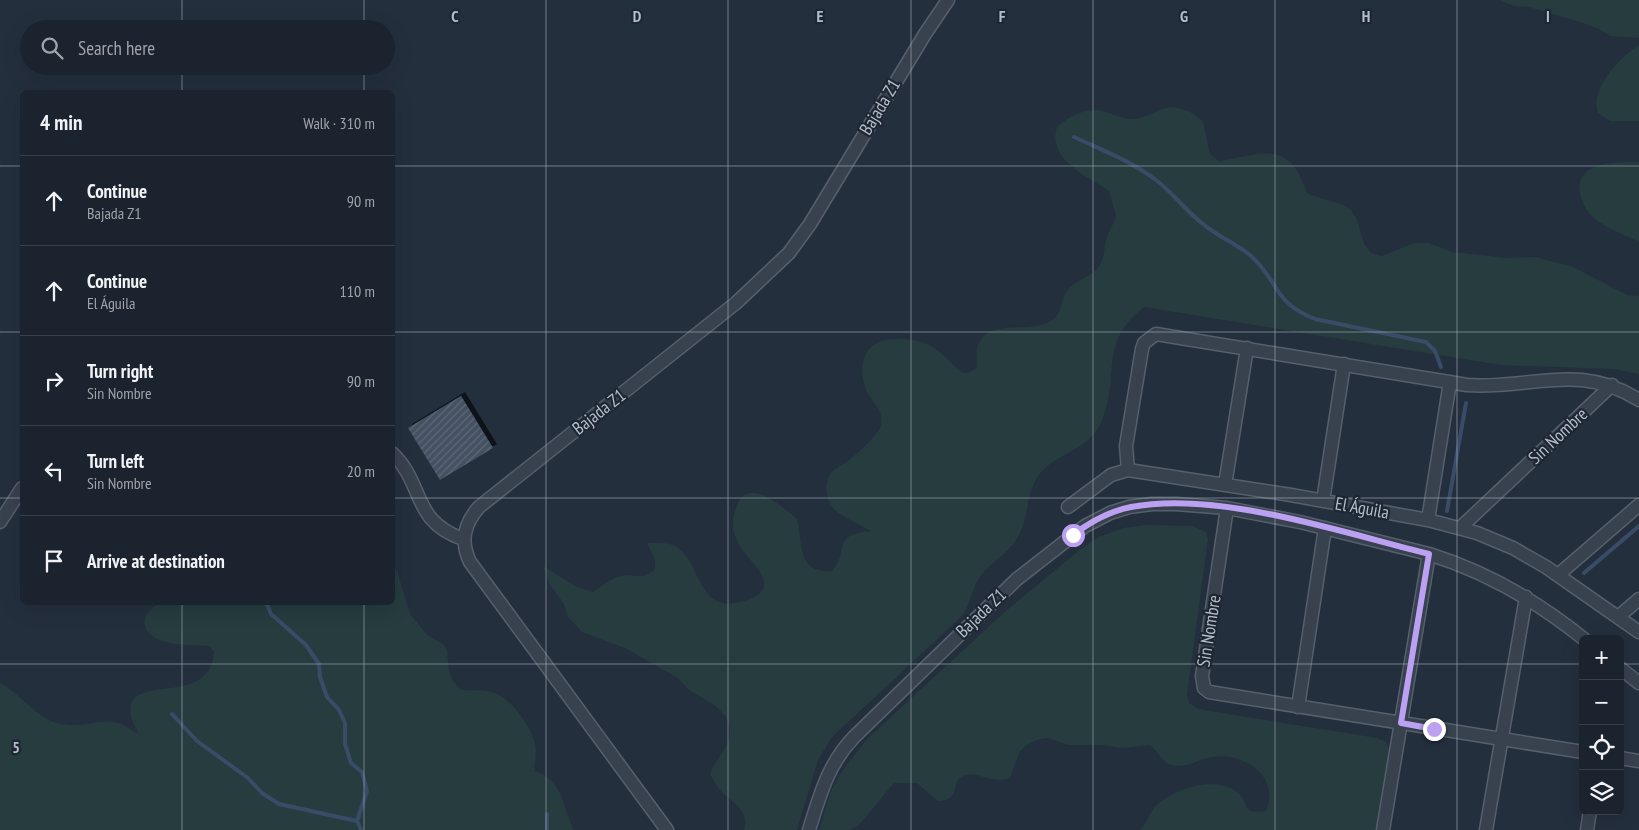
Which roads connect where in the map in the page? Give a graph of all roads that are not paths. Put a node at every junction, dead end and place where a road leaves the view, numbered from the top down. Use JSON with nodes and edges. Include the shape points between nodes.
{"nodes":[{"id":1,"x":948,"y":0,"type":"edge"},
{"id":2,"x":1247,"y":348,"type":"junction"},
{"id":3,"x":1344,"y":364,"type":"junction"},
{"id":4,"x":1450,"y":382,"type":"junction"},
{"id":5,"x":1612,"y":386,"type":"junction"},
{"id":6,"x":1639,"y":400,"type":"edge"},
{"id":7,"x":395,"y":457,"type":"edge"},
{"id":8,"x":1128,"y":470,"type":"junction"},
{"id":9,"x":1225,"y":485,"type":"junction"},
{"id":10,"x":20,"y":491,"type":"edge"},
{"id":11,"x":1323,"y":501,"type":"junction"},
{"id":12,"x":1639,"y":506,"type":"edge"},
{"id":13,"x":1068,"y":507,"type":"dead end"},
{"id":14,"x":1228,"y":508,"type":"junction"},
{"id":15,"x":1428,"y":520,"type":"junction"},
{"id":16,"x":0,"y":522,"type":"edge"},
{"id":17,"x":1325,"y":528,"type":"junction"},
{"id":18,"x":1460,"y":528,"type":"junction"},
{"id":19,"x":463,"y":539,"type":"junction"},
{"id":20,"x":1429,"y":554,"type":"junction"},
{"id":21,"x":1558,"y":575,"type":"junction"},
{"id":22,"x":1526,"y":597,"type":"junction"},
{"id":23,"x":1639,"y":599,"type":"edge"},
{"id":24,"x":1618,"y":617,"type":"junction"},
{"id":25,"x":1639,"y":632,"type":"edge"},
{"id":26,"x":1579,"y":635,"type":"edge"},
{"id":27,"x":1624,"y":671,"type":"edge"},
{"id":28,"x":1639,"y":683,"type":"edge"},
{"id":29,"x":1298,"y":708,"type":"junction"},
{"id":30,"x":1401,"y":723,"type":"junction"},
{"id":31,"x":1502,"y":739,"type":"junction"},
{"id":32,"x":1579,"y":751,"type":"edge"},
{"id":33,"x":1624,"y":759,"type":"edge"},
{"id":34,"x":1639,"y":761,"type":"edge"},
{"id":35,"x":1589,"y":815,"type":"edge"},
{"id":36,"x":667,"y":830,"type":"edge"},
{"id":37,"x":810,"y":830,"type":"edge"},
{"id":38,"x":1383,"y":830,"type":"edge"},
{"id":39,"x":1486,"y":830,"type":"edge"},
{"id":40,"x":1587,"y":830,"type":"edge"}],
"edges":[{"from":1,"to":19,"type":"street","name":"Bajada Z1","via":[[789,253],[736,303],[479,507],[470,516]]},
{"from":2,"to":3,"type":"street","name":"Sin Nombre"},
{"from":2,"to":8,"type":"street","name":"Sin Nombre","via":[[1164,334],[1156,334],[1144,343],[1126,446]]},
{"from":2,"to":9,"type":"street"},
{"from":3,"to":4,"type":"street","name":"Sin Nombre"},
{"from":3,"to":11,"type":"street"},
{"from":4,"to":5,"type":"street","name":"Sin Nombre","via":[[1493,386],[1564,379]]},
{"from":4,"to":15,"type":"street"},
{"from":5,"to":6,"type":"street","name":"Sin Nombre"},
{"from":5,"to":18,"type":"street","name":"Sin Nombre"},
{"from":7,"to":19,"type":"street","via":[[430,520],[446,533]]},
{"from":8,"to":9,"type":"street","name":"El Águila"},
{"from":8,"to":13,"type":"street","via":[[1111,475]]},
{"from":9,"to":11,"type":"street","name":"El Águila"},
{"from":10,"to":16,"type":"street"},
{"from":11,"to":15,"type":"street","name":"El Águila"},
{"from":12,"to":21,"type":"street"},
{"from":14,"to":17,"type":"street","name":"El Águila"},
{"from":14,"to":29,"type":"street","name":"Sin Nombre","via":[[1202,676],[1204,688],[1217,695]]},
{"from":14,"to":37,"type":"street","name":"Bajada Z1","via":[[1176,504],[1130,507],[1085,526],[1061,543],[1017,579],[839,752],[823,785]]},
{"from":15,"to":18,"type":"street","name":"El Águila"},
{"from":17,"to":20,"type":"street","name":"El Águila"},
{"from":17,"to":29,"type":"street"},
{"from":18,"to":21,"type":"street","name":"El Águila","via":[[1513,548]]},
{"from":19,"to":36,"type":"street","via":[[470,562]]},
{"from":20,"to":22,"type":"street","name":"El Águila","via":[[1480,573]]},
{"from":20,"to":30,"type":"street"},
{"from":21,"to":24,"type":"street","name":"El Águila"},
{"from":22,"to":26,"type":"street","name":"El Águila"},
{"from":22,"to":31,"type":"street"},
{"from":23,"to":24,"type":"street"},
{"from":24,"to":25,"type":"street","name":"El Águila"},
{"from":27,"to":28,"type":"street"},
{"from":29,"to":30,"type":"street","name":"Sin Nombre"},
{"from":30,"to":31,"type":"street","name":"Sin Nombre"},
{"from":30,"to":38,"type":"street"},
{"from":31,"to":32,"type":"street","name":"Sin Nombre"},
{"from":31,"to":39,"type":"street"},
{"from":33,"to":34,"type":"street"},
{"from":35,"to":40,"type":"street"}]}
